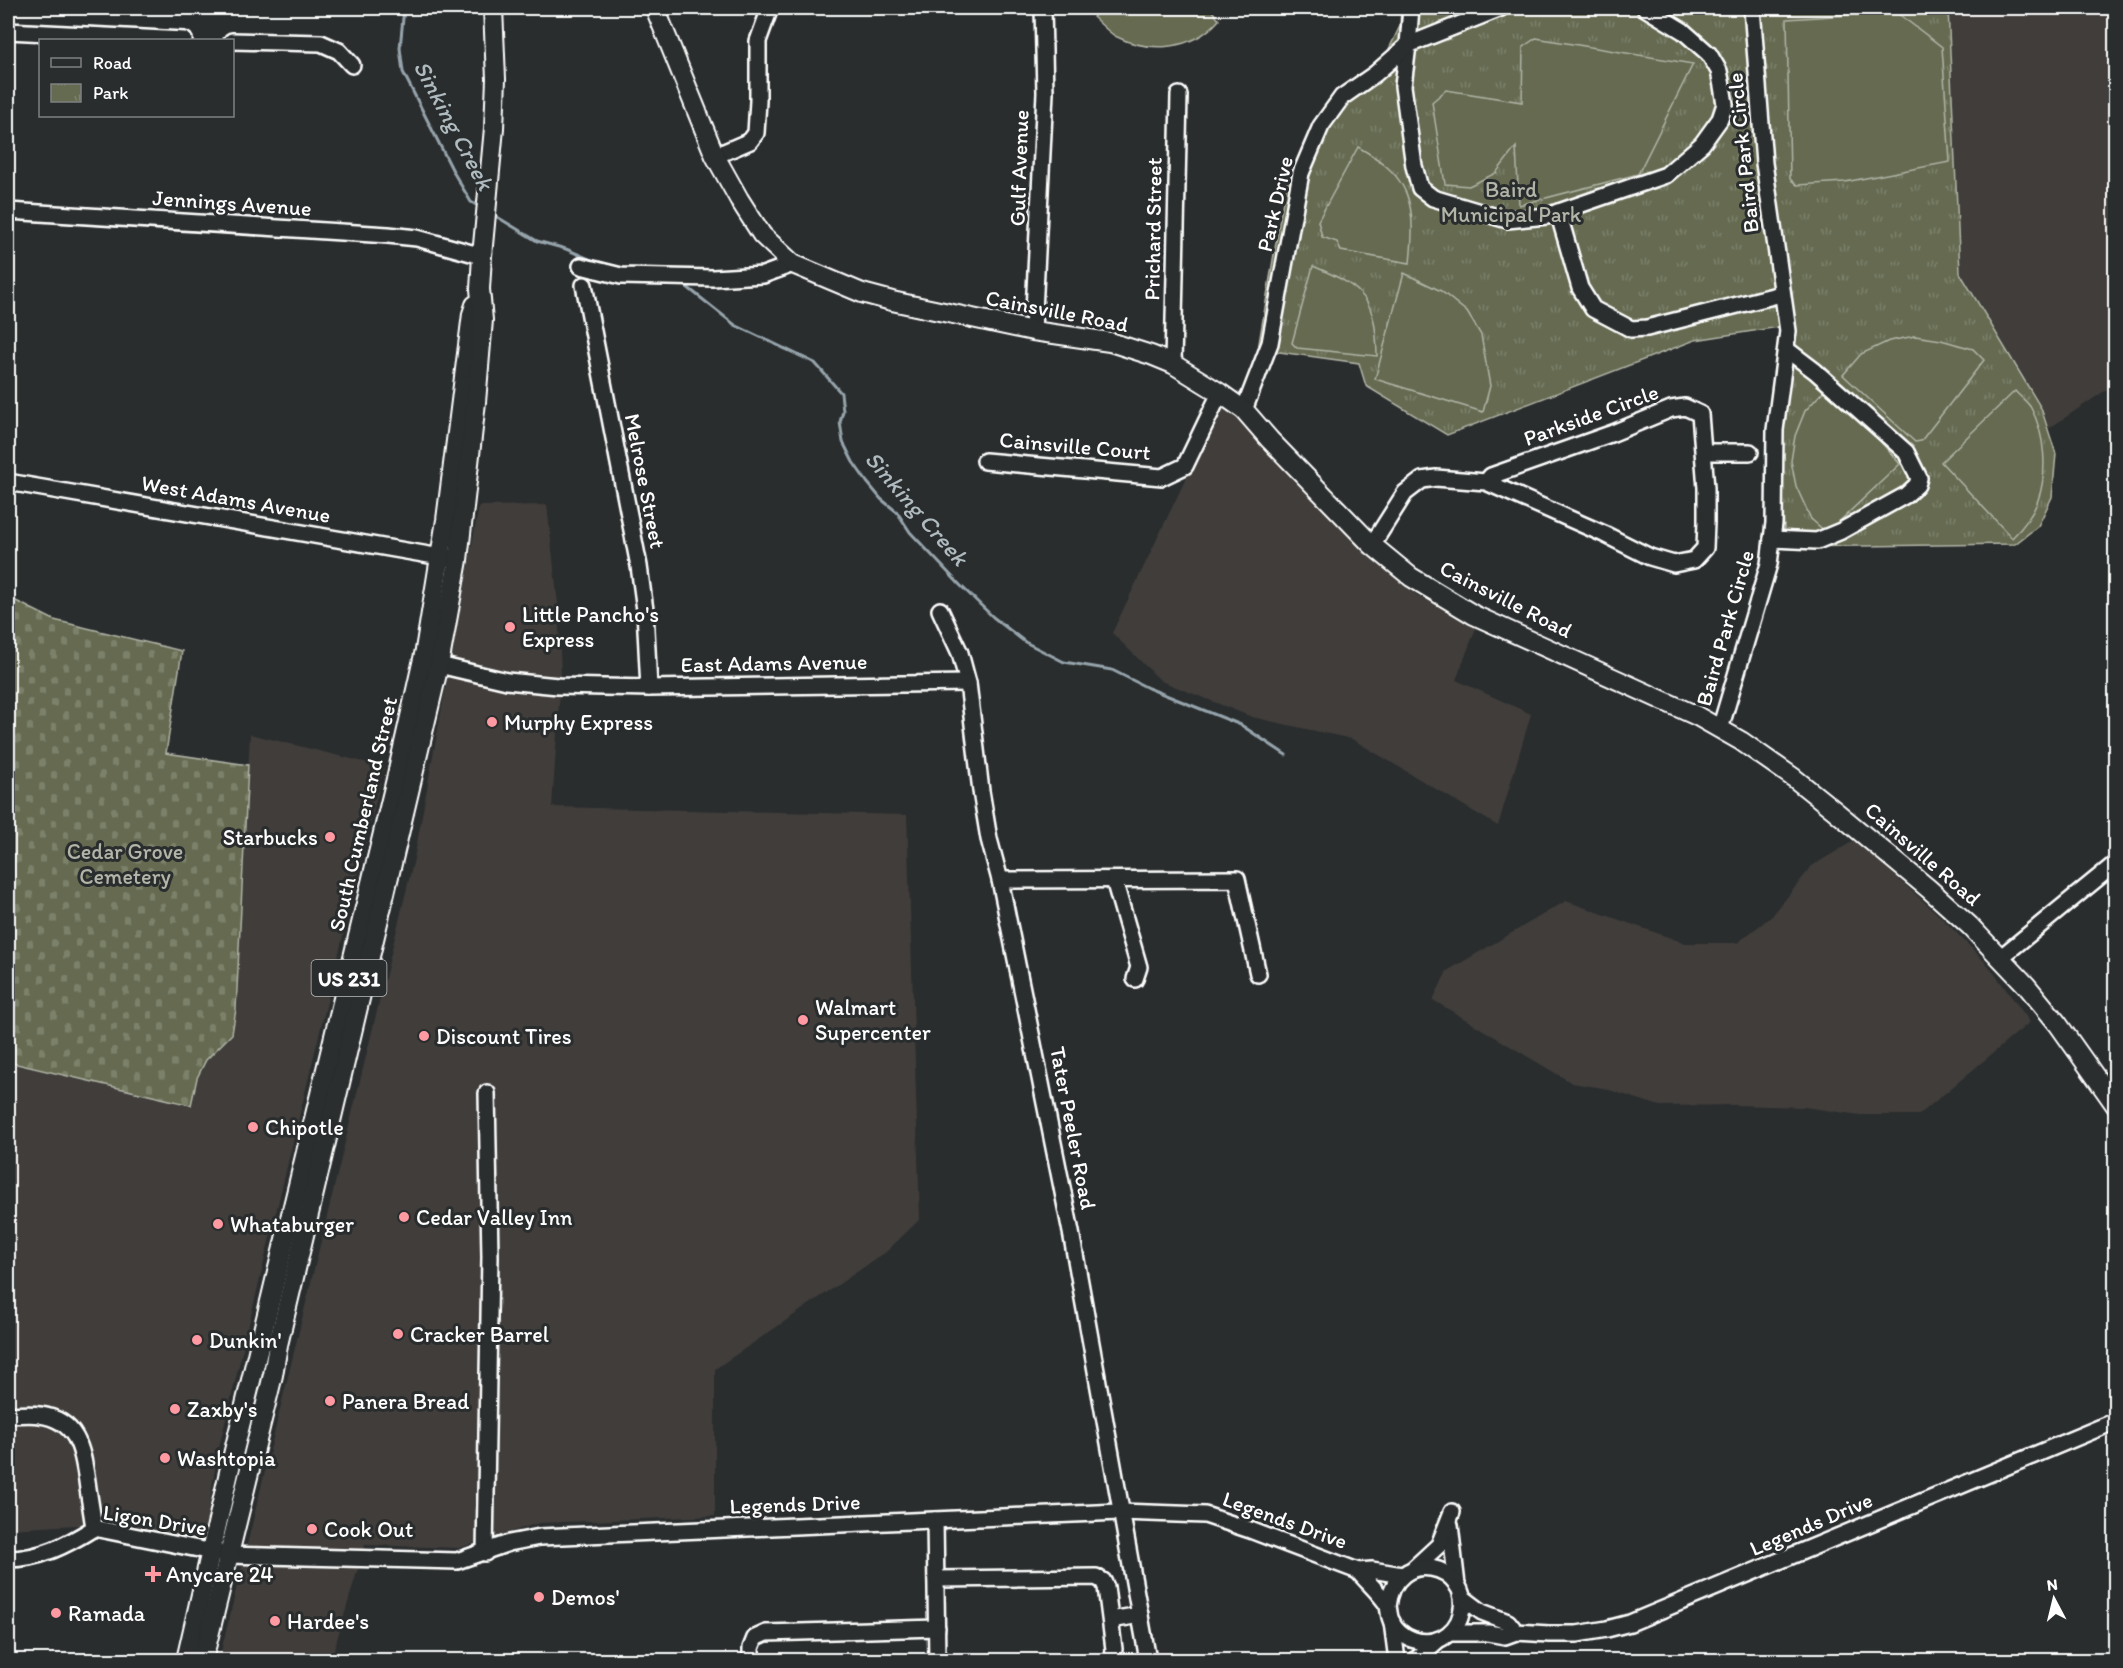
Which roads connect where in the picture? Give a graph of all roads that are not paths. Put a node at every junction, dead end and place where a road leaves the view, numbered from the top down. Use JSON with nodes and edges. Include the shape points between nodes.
{"nodes":[{"id":1,"x":493,"y":8,"type":"edge"},
{"id":2,"x":655,"y":8,"type":"edge"},
{"id":3,"x":770,"y":8,"type":"edge"},
{"id":4,"x":1043,"y":8,"type":"edge"},
{"id":5,"x":1411,"y":8,"type":"edge"},
{"id":6,"x":1502,"y":8,"type":"edge"},
{"id":7,"x":1648,"y":8,"type":"edge"},
{"id":8,"x":1752,"y":8,"type":"edge"},
{"id":9,"x":8,"y":31,"type":"edge"},
{"id":10,"x":164,"y":39,"type":"edge"},
{"id":11,"x":234,"y":41,"type":"edge"},
{"id":12,"x":1407,"y":45,"type":"junction"},
{"id":13,"x":352,"y":65,"type":"dead end"},
{"id":14,"x":1179,"y":95,"type":"dead end"},
{"id":15,"x":715,"y":156,"type":"junction"},
{"id":16,"x":8,"y":211,"type":"edge"},
{"id":17,"x":1558,"y":212,"type":"junction"},
{"id":18,"x":483,"y":248,"type":"junction"},
{"id":19,"x":793,"y":264,"type":"junction"},
{"id":20,"x":581,"y":266,"type":"dead end"},
{"id":21,"x":584,"y":285,"type":"dead end"},
{"id":22,"x":1781,"y":294,"type":"junction"},
{"id":23,"x":1033,"y":331,"type":"junction"},
{"id":24,"x":1786,"y":349,"type":"junction"},
{"id":25,"x":1173,"y":364,"type":"junction"},
{"id":26,"x":1220,"y":393,"type":"junction"},
{"id":27,"x":1244,"y":410,"type":"junction"},
{"id":28,"x":1704,"y":452,"type":"junction"},
{"id":29,"x":1750,"y":452,"type":"dead end"},
{"id":30,"x":985,"y":461,"type":"dead end"},
{"id":31,"x":8,"y":482,"type":"edge"},
{"id":32,"x":1486,"y":482,"type":"junction"},
{"id":33,"x":1772,"y":539,"type":"junction"},
{"id":34,"x":1372,"y":545,"type":"junction"},
{"id":35,"x":449,"y":559,"type":"junction"},
{"id":36,"x":940,"y":610,"type":"dead end"},
{"id":37,"x":439,"y":665,"type":"junction"},
{"id":38,"x":968,"y":683,"type":"junction"},
{"id":39,"x":649,"y":688,"type":"junction"},
{"id":40,"x":1720,"y":729,"type":"junction"},
{"id":41,"x":2115,"y":863,"type":"edge"},
{"id":42,"x":1000,"y":880,"type":"junction"},
{"id":43,"x":1114,"y":880,"type":"junction"},
{"id":44,"x":2000,"y":958,"type":"junction"},
{"id":45,"x":1258,"y":974,"type":"dead end"},
{"id":46,"x":1135,"y":979,"type":"dead end"},
{"id":47,"x":488,"y":1093,"type":"dead end"},
{"id":48,"x":2115,"y":1106,"type":"edge"},
{"id":49,"x":8,"y":1415,"type":"edge"},
{"id":50,"x":2115,"y":1421,"type":"edge"},
{"id":51,"x":1120,"y":1512,"type":"junction"},
{"id":52,"x":935,"y":1520,"type":"junction"},
{"id":53,"x":94,"y":1528,"type":"junction"},
{"id":54,"x":220,"y":1553,"type":"junction"},
{"id":55,"x":485,"y":1553,"type":"junction"},
{"id":56,"x":8,"y":1559,"type":"edge"},
{"id":57,"x":1355,"y":1570,"type":"junction"},
{"id":58,"x":1407,"y":1572,"type":"junction"},
{"id":59,"x":936,"y":1579,"type":"junction"},
{"id":60,"x":1460,"y":1591,"type":"junction"},
{"id":61,"x":1388,"y":1606,"type":"junction"},
{"id":62,"x":1140,"y":1616,"type":"junction"},
{"id":63,"x":1111,"y":1620,"type":"junction"},
{"id":64,"x":1392,"y":1622,"type":"junction"},
{"id":65,"x":937,"y":1628,"type":"junction"},
{"id":66,"x":1516,"y":1632,"type":"junction"},
{"id":67,"x":1445,"y":1636,"type":"junction"},
{"id":68,"x":186,"y":1660,"type":"edge"},
{"id":69,"x":203,"y":1660,"type":"edge"},
{"id":70,"x":751,"y":1660,"type":"edge"},
{"id":71,"x":938,"y":1660,"type":"edge"},
{"id":72,"x":1110,"y":1660,"type":"edge"},
{"id":73,"x":1148,"y":1660,"type":"edge"},
{"id":74,"x":1397,"y":1660,"type":"edge"},
{"id":75,"x":1416,"y":1660,"type":"edge"}],
"edges":[{"from":1,"to":18,"type":"main road","name":"South Cumberland Street","number":"US 231","via":[[496,79]]},
{"from":2,"to":15,"type":"main road","name":"Cainsville Road"},
{"from":3,"to":15,"type":"street","via":[[758,41],[756,133],[750,141]]},
{"from":4,"to":23,"type":"street","name":"Gulf Avenue","via":[[1045,93]]},
{"from":5,"to":12,"type":"street"},
{"from":6,"to":12,"type":"street"},
{"from":7,"to":17,"type":"street","name":"Baird Park Circle","via":[[1683,31],[1719,70],[1725,104],[1720,119],[1702,144],[1666,175]]},
{"from":8,"to":22,"type":"street","name":"Baird Park Circle","via":[[1764,163]]},
{"from":9,"to":10,"type":"street"},
{"from":11,"to":13,"type":"street","via":[[321,44],[339,51]]},
{"from":12,"to":17,"type":"street","name":"Baird Park Circle","via":[[1403,86],[1420,188],[1433,198],[1507,220]]},
{"from":12,"to":27,"type":"street","name":"Park Drive","via":[[1342,97],[1321,126],[1301,173],[1270,343]]},
{"from":14,"to":25,"type":"street","name":"Prichard Street"},
{"from":15,"to":19,"type":"main road","name":"Cainsville Road","via":[[762,235]]},
{"from":16,"to":18,"type":"street","name":"Jennings Avenue","via":[[388,235]]},
{"from":17,"to":22,"type":"street","via":[[1580,288],[1593,309],[1631,329]]},
{"from":18,"to":35,"type":"main road","name":"South Cumberland Street","number":"US 231","via":[[483,320],[477,390]]},
{"from":19,"to":20,"type":"street","via":[[763,275],[713,278],[621,276]]},
{"from":19,"to":23,"type":"main road","name":"Cainsville Road","via":[[862,293]]},
{"from":21,"to":39,"type":"street","name":"Melrose Street","via":[[639,566]]},
{"from":22,"to":24,"type":"street","name":"Baird Park Circle","via":[[1788,331]]},
{"from":23,"to":25,"type":"main road","name":"Cainsville Road","via":[[1110,342]]},
{"from":24,"to":33,"type":"street","name":"Baird Park Circle","via":[[1775,430]]},
{"from":24,"to":33,"type":"street","name":"Baird Park Circle","via":[[1906,452],[1920,478],[1906,495],[1833,535],[1817,541]]},
{"from":25,"to":26,"type":"main road","name":"Cainsville Road"},
{"from":26,"to":27,"type":"main road","name":"Cainsville Road"},
{"from":26,"to":30,"type":"street","name":"Cainsville Court","via":[[1185,466],[1162,477]]},
{"from":27,"to":34,"type":"main road","name":"Cainsville Road"},
{"from":28,"to":29,"type":"street"},
{"from":28,"to":32,"type":"street","name":"Parkside Circle","via":[[1700,414],[1685,407],[1491,476]]},
{"from":28,"to":32,"type":"street","name":"Parkside Circle","via":[[1704,548],[1694,560],[1674,564],[1650,557]]},
{"from":31,"to":35,"type":"street","name":"West Adams Avenue"},
{"from":32,"to":34,"type":"street","name":"Parkside Circle","via":[[1422,480],[1405,493]]},
{"from":33,"to":40,"type":"street","name":"Baird Park Circle","via":[[1769,564]]},
{"from":34,"to":40,"type":"main road","name":"Cainsville Road","via":[[1411,577],[1474,615],[1646,691]]},
{"from":35,"to":37,"type":"main road","name":"South Cumberland Street","number":"US 231"},
{"from":35,"to":54,"type":"main road","name":"South Cumberland Street","number":"US 231"},
{"from":36,"to":38,"type":"street","name":"Tater Peeler Road","via":[[960,653]]},
{"from":37,"to":39,"type":"street","name":"East Adams Avenue","via":[[526,684]]},
{"from":37,"to":54,"type":"main road","name":"South Cumberland Street","number":"US 231","via":[[273,1375]]},
{"from":38,"to":39,"type":"street","name":"East Adams Avenue"},
{"from":38,"to":42,"type":"street","name":"Tater Peeler Road","via":[[981,790]]},
{"from":40,"to":44,"type":"main road","name":"Cainsville Road","via":[[1794,778],[1880,847],[1970,926]]},
{"from":41,"to":44,"type":"street"},
{"from":42,"to":43,"type":"street"},
{"from":42,"to":51,"type":"street","name":"Tater Peeler Road","via":[[1073,1242]]},
{"from":43,"to":45,"type":"street","via":[[1236,879]]},
{"from":43,"to":46,"type":"street","via":[[1139,967]]},
{"from":44,"to":48,"type":"main road","name":"Cainsville Road","via":[[2058,1024]]},
{"from":47,"to":55,"type":"street","via":[[490,1257]]},
{"from":49,"to":53,"type":"street","via":[[50,1417],[64,1423],[73,1433],[83,1456]]},
{"from":50,"to":66,"type":"street","name":"Legends Drive","via":[[1630,1623],[1577,1634]]},
{"from":51,"to":52,"type":"street","name":"Legends Drive"},
{"from":51,"to":57,"type":"street","name":"Legends Drive","via":[[1205,1515]]},
{"from":51,"to":62,"type":"street","name":"Tater Peeler Road"},
{"from":52,"to":55,"type":"street","name":"Legends Drive","via":[[540,1536]]},
{"from":52,"to":59,"type":"street"},
{"from":53,"to":54,"type":"street","name":"Ligon Drive"},
{"from":53,"to":56,"type":"street","name":"Ligon Drive","via":[[44,1554]]},
{"from":54,"to":55,"type":"street","name":"Legends Drive","via":[[457,1561]]},
{"from":54,"to":68,"type":"main road","name":"South Cumberland Street","number":"US 231"},
{"from":54,"to":69,"type":"main road","name":"South Cumberland Street","number":"US 231"},
{"from":57,"to":58,"type":"street","name":"Legends Drive"},
{"from":57,"to":61,"type":"street","name":"Legends Drive"},
{"from":58,"to":60,"type":"street","name":"Legends Drive","via":[[1425,1567],[1438,1569],[1449,1575]]},
{"from":58,"to":60,"type":"street","via":[[1436,1549],[1451,1517],[1451,1545]]},
{"from":58,"to":61,"type":"street","via":[[1394,1584]]},
{"from":59,"to":63,"type":"street","via":[[1096,1577],[1106,1587]]},
{"from":59,"to":65,"type":"street"},
{"from":60,"to":66,"type":"street","name":"Legends Drive","via":[[1482,1612],[1508,1622]]},
{"from":60,"to":67,"type":"street","via":[[1461,1617]]},
{"from":61,"to":64,"type":"street","name":"Legends Drive"},
{"from":62,"to":63,"type":"street"},
{"from":62,"to":73,"type":"street","name":"Tater Peeler Road"},
{"from":63,"to":72,"type":"street","via":[[1114,1649]]},
{"from":64,"to":67,"type":"street","name":"Legends Drive","via":[[1416,1641],[1428,1642]]},
{"from":64,"to":74,"type":"street"},
{"from":65,"to":70,"type":"street","via":[[766,1633],[755,1638]]},
{"from":65,"to":71,"type":"street"},
{"from":66,"to":67,"type":"street","name":"Legends Drive"},
{"from":67,"to":75,"type":"street"}]}
